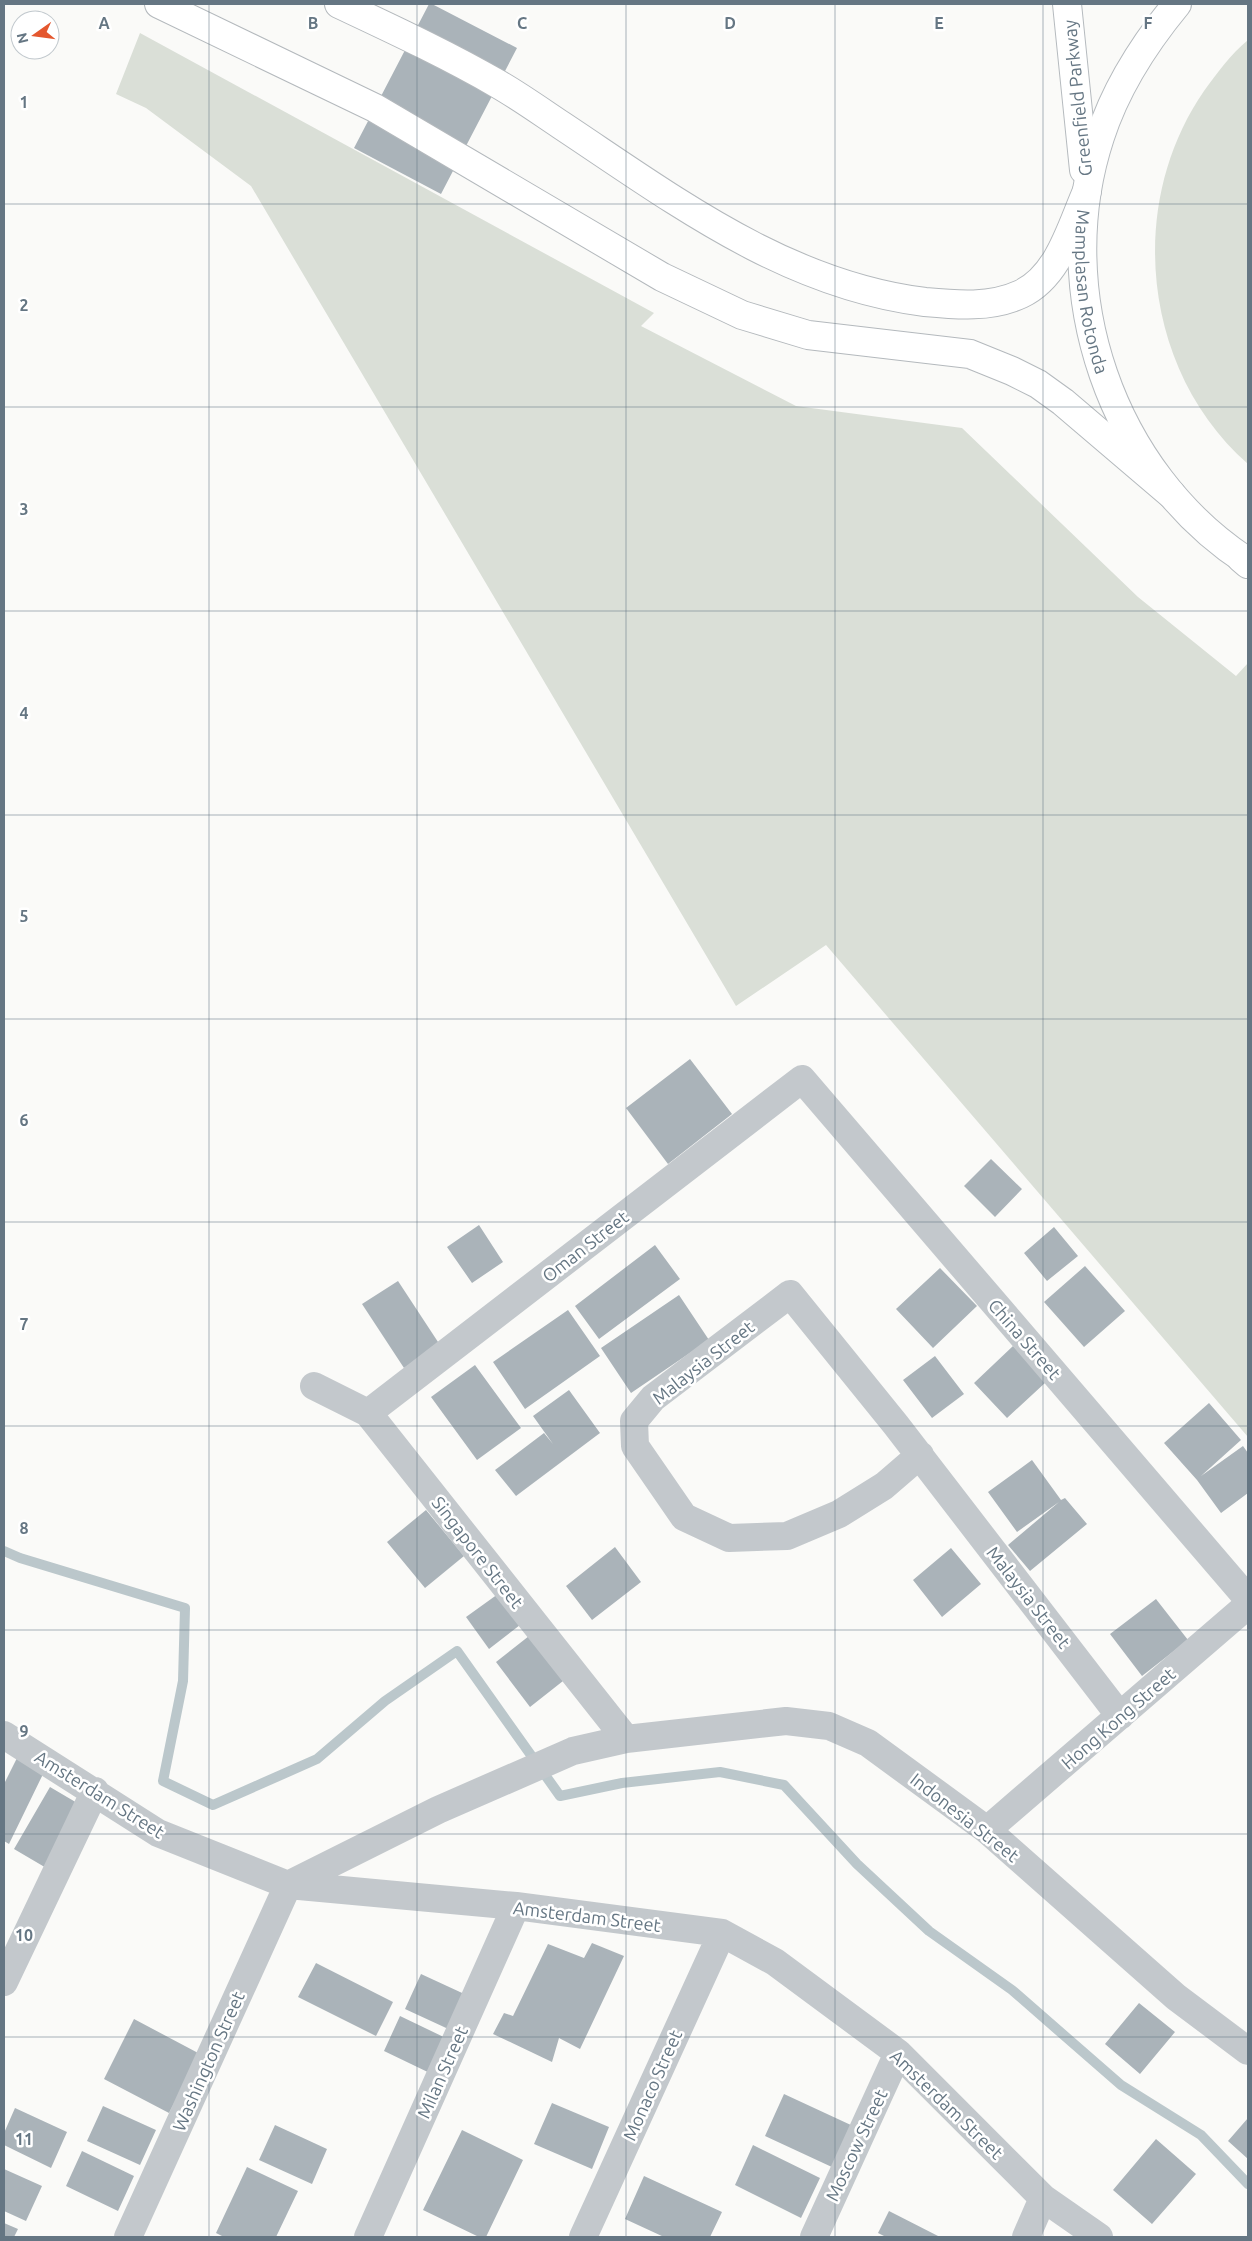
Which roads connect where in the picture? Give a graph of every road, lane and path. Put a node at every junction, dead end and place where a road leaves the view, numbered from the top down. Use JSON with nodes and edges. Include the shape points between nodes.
{"nodes":[{"id":1,"x":159,"y":4,"type":"edge"},
{"id":2,"x":339,"y":4,"type":"edge"},
{"id":3,"x":1067,"y":4,"type":"edge"},
{"id":4,"x":1177,"y":4,"type":"edge"},
{"id":5,"x":1086,"y":191,"type":"junction"},
{"id":6,"x":1171,"y":494,"type":"junction"},
{"id":7,"x":1246,"y":563,"type":"edge"},
{"id":8,"x":802,"y":1079,"type":"joint"},
{"id":9,"x":314,"y":1386,"type":"dead end"},
{"id":10,"x":368,"y":1413,"type":"junction"},
{"id":11,"x":920,"y":1455,"type":"junction"},
{"id":12,"x":1248,"y":1599,"type":"edge"},
{"id":13,"x":1248,"y":1605,"type":"edge"},
{"id":14,"x":1120,"y":1716,"type":"junction"},
{"id":15,"x":4,"y":1735,"type":"edge"},
{"id":16,"x":626,"y":1739,"type":"junction"},
{"id":17,"x":95,"y":1791,"type":"junction"},
{"id":18,"x":987,"y":1830,"type":"junction"},
{"id":19,"x":288,"y":1885,"type":"junction"},
{"id":20,"x":516,"y":1906,"type":"junction"},
{"id":21,"x":722,"y":1933,"type":"junction"},
{"id":22,"x":11,"y":1946,"type":"edge"},
{"id":23,"x":4,"y":1982,"type":"edge"},
{"id":24,"x":1248,"y":2052,"type":"edge"},
{"id":25,"x":898,"y":2053,"type":"junction"},
{"id":26,"x":1043,"y":2198,"type":"junction"},
{"id":27,"x":128,"y":2237,"type":"edge"},
{"id":28,"x":368,"y":2237,"type":"edge"},
{"id":29,"x":583,"y":2237,"type":"edge"},
{"id":30,"x":814,"y":2237,"type":"edge"},
{"id":31,"x":1026,"y":2237,"type":"edge"},
{"id":32,"x":1099,"y":2237,"type":"edge"}],
"edges":[{"from":1,"to":6,"type":"main road","via":[[375,108],[662,277],[742,315],[808,335],[970,354],[1012,371],[1063,402]]},
{"from":2,"to":5,"type":"main road","via":[[498,84],[698,216],[756,248],[809,272],[874,293],[950,305],[978,305],[1022,294],[1051,268]]},
{"from":3,"to":5,"type":"main road","name":"Greenfield Parkway"},
{"from":4,"to":5,"type":"main road","name":"Mamplasan Rotonda","via":[[1149,38],[1121,86],[1100,137]]},
{"from":5,"to":6,"type":"main road","name":"Mamplasan Rotonda","via":[[1083,277],[1095,349],[1125,425]]},
{"from":6,"to":7,"type":"main road","via":[[1194,519]]},
{"from":8,"to":10,"type":"street","name":"Oman Street"},
{"from":8,"to":12,"type":"street","name":"China Street"},
{"from":9,"to":10,"type":"street","name":"Singapore Street"},
{"from":10,"to":16,"type":"street","name":"Singapore Street"},
{"from":11,"to":11,"type":"street","name":"Malaysia Street","via":[[790,1294],[653,1398],[634,1421],[635,1446],[684,1517],[729,1538],[788,1536],[839,1514],[884,1486]]},
{"from":11,"to":14,"type":"street","name":"Malaysia Street"},
{"from":13,"to":14,"type":"street","name":"Hong Kong Street"},
{"from":14,"to":18,"type":"street","name":"Hong Kong Street"},
{"from":15,"to":17,"type":"street","name":"Amsterdam Street"},
{"from":16,"to":18,"type":"street","name":"Indonesia Street","via":[[786,1722],[829,1726],[868,1743]]},
{"from":16,"to":19,"type":"street","name":"Indonesia Street","via":[[573,1751],[438,1810]]},
{"from":17,"to":19,"type":"street","name":"Amsterdam Street","via":[[158,1832]]},
{"from":17,"to":22,"type":"street"},
{"from":18,"to":24,"type":"street","name":"Indonesia Street","via":[[1176,1997]]},
{"from":19,"to":20,"type":"street","name":"Amsterdam Street"},
{"from":19,"to":27,"type":"street","name":"Washington Street"},
{"from":20,"to":21,"type":"street","name":"Amsterdam Street"},
{"from":20,"to":28,"type":"street","name":"Milan Street"},
{"from":21,"to":25,"type":"street","name":"Amsterdam Street","via":[[775,1962]]},
{"from":21,"to":29,"type":"street","name":"Monaco Street"},
{"from":22,"to":23,"type":"street"},
{"from":25,"to":26,"type":"street","name":"Amsterdam Street"},
{"from":25,"to":30,"type":"street","name":"Moscow Street"},
{"from":26,"to":31,"type":"street"},
{"from":26,"to":32,"type":"street","name":"Amsterdam Street"}]}
